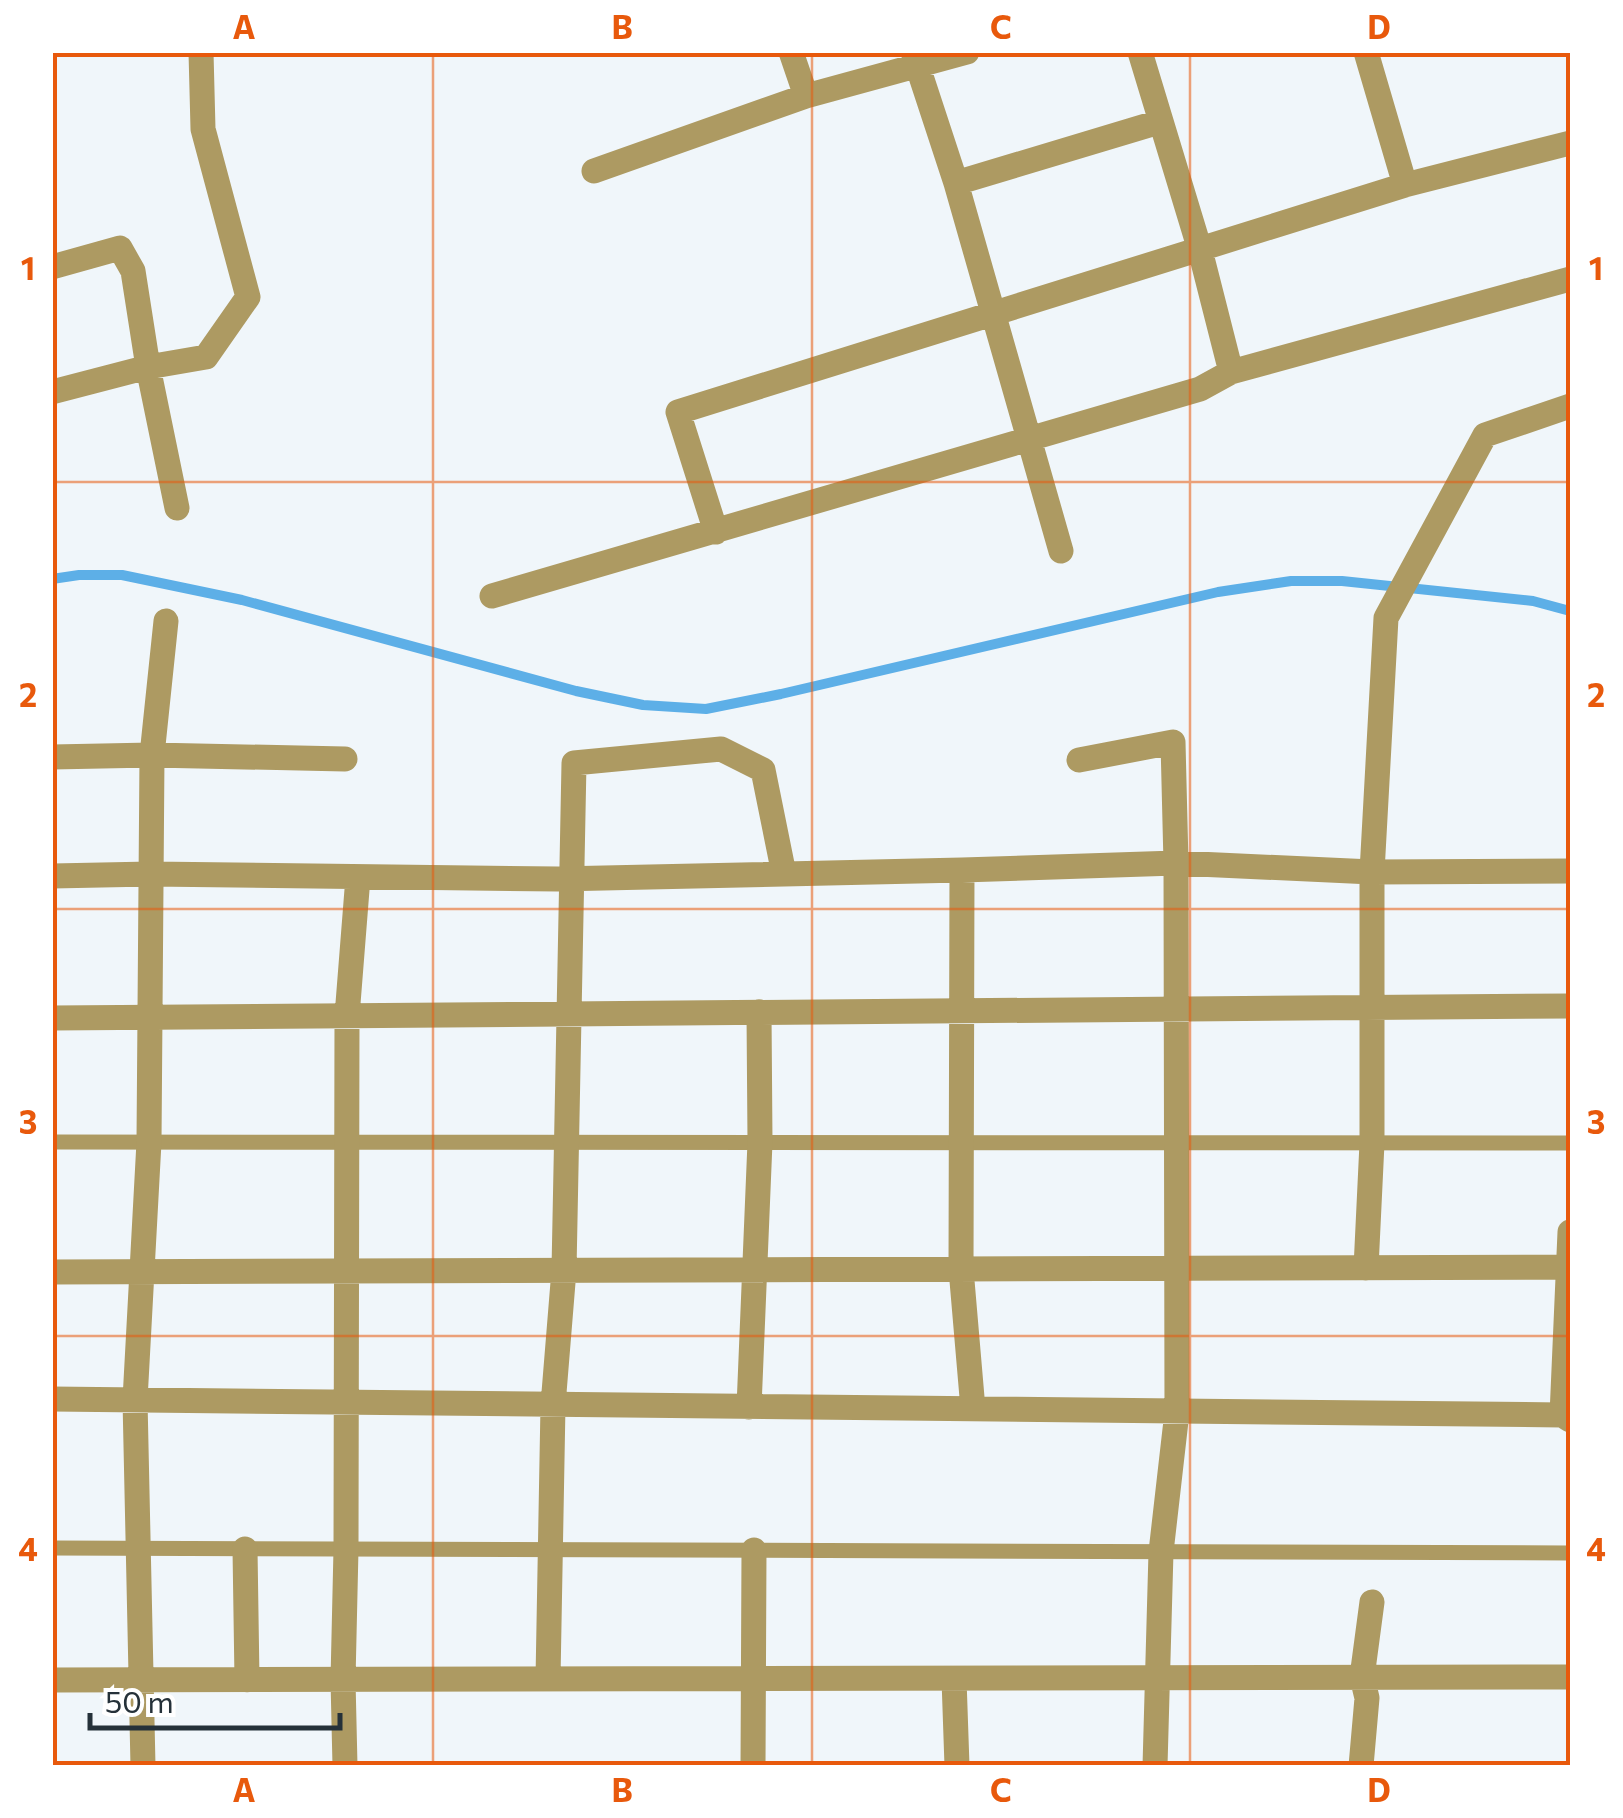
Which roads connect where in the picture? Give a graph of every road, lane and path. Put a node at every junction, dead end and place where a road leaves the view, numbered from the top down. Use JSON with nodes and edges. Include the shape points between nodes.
{"nodes":[{"id":1,"x":200,"y":52,"type":"edge"},
{"id":2,"x":791,"y":52,"type":"edge"},
{"id":3,"x":967,"y":52,"type":"edge"},
{"id":4,"x":1140,"y":52,"type":"edge"},
{"id":5,"x":1376,"y":55,"type":"edge"},
{"id":6,"x":915,"y":60,"type":"edge"},
{"id":7,"x":806,"y":96,"type":"junction"},
{"id":8,"x":1160,"y":122,"type":"junction"},
{"id":9,"x":1570,"y":142,"type":"edge"},
{"id":10,"x":594,"y":171,"type":"dead end"},
{"id":11,"x":956,"y":184,"type":"junction"},
{"id":12,"x":1405,"y":186,"type":"junction"},
{"id":13,"x":1200,"y":250,"type":"junction"},
{"id":14,"x":52,"y":267,"type":"edge"},
{"id":15,"x":1570,"y":279,"type":"edge"},
{"id":16,"x":994,"y":315,"type":"junction"},
{"id":17,"x":148,"y":367,"type":"junction"},
{"id":18,"x":1231,"y":372,"type":"junction"},
{"id":19,"x":52,"y":392,"type":"edge"},
{"id":20,"x":1570,"y":406,"type":"edge"},
{"id":21,"x":1029,"y":438,"type":"junction"},
{"id":22,"x":177,"y":508,"type":"dead end"},
{"id":23,"x":716,"y":532,"type":"junction"},
{"id":24,"x":1062,"y":551,"type":"dead end"},
{"id":25,"x":492,"y":596,"type":"dead end"},
{"id":26,"x":166,"y":621,"type":"dead end"},
{"id":27,"x":52,"y":756,"type":"edge"},
{"id":28,"x":152,"y":756,"type":"junction"},
{"id":29,"x":345,"y":760,"type":"dead end"},
{"id":30,"x":1080,"y":760,"type":"dead end"},
{"id":31,"x":1176,"y":862,"type":"junction"},
{"id":32,"x":962,"y":870,"type":"junction"},
{"id":33,"x":1570,"y":871,"type":"edge"},
{"id":34,"x":1372,"y":872,"type":"junction"},
{"id":35,"x":151,"y":874,"type":"junction"},
{"id":36,"x":784,"y":874,"type":"junction"},
{"id":37,"x":52,"y":876,"type":"edge"},
{"id":38,"x":358,"y":878,"type":"junction"},
{"id":39,"x":572,"y":878,"type":"junction"},
{"id":40,"x":1570,"y":1006,"type":"edge"},
{"id":41,"x":1372,"y":1008,"type":"junction"},
{"id":42,"x":1177,"y":1009,"type":"junction"},
{"id":43,"x":962,"y":1010,"type":"junction"},
{"id":44,"x":759,"y":1012,"type":"junction"},
{"id":45,"x":569,"y":1014,"type":"junction"},
{"id":46,"x":347,"y":1016,"type":"junction"},
{"id":47,"x":149,"y":1017,"type":"junction"},
{"id":48,"x":52,"y":1018,"type":"edge"},
{"id":49,"x":52,"y":1142,"type":"edge"},
{"id":50,"x":149,"y":1142,"type":"junction"},
{"id":51,"x":347,"y":1142,"type":"junction"},
{"id":52,"x":567,"y":1142,"type":"junction"},
{"id":53,"x":760,"y":1142,"type":"junction"},
{"id":54,"x":962,"y":1142,"type":"junction"},
{"id":55,"x":1176,"y":1142,"type":"junction"},
{"id":56,"x":1372,"y":1143,"type":"junction"},
{"id":57,"x":1570,"y":1143,"type":"edge"},
{"id":58,"x":1570,"y":1232,"type":"edge"},
{"id":59,"x":1568,"y":1267,"type":"junction"},
{"id":60,"x":1177,"y":1268,"type":"junction"},
{"id":61,"x":1366,"y":1268,"type":"junction"},
{"id":62,"x":961,"y":1269,"type":"junction"},
{"id":63,"x":564,"y":1270,"type":"junction"},
{"id":64,"x":756,"y":1270,"type":"junction"},
{"id":65,"x":347,"y":1271,"type":"junction"},
{"id":66,"x":52,"y":1272,"type":"edge"},
{"id":67,"x":143,"y":1272,"type":"junction"},
{"id":68,"x":52,"y":1400,"type":"edge"},
{"id":69,"x":135,"y":1400,"type":"junction"},
{"id":70,"x":346,"y":1402,"type":"junction"},
{"id":71,"x":554,"y":1405,"type":"junction"},
{"id":72,"x":749,"y":1407,"type":"junction"},
{"id":73,"x":973,"y":1409,"type":"junction"},
{"id":74,"x":1177,"y":1412,"type":"junction"},
{"id":75,"x":1566,"y":1418,"type":"edge"},
{"id":76,"x":52,"y":1548,"type":"edge"},
{"id":77,"x":140,"y":1548,"type":"junction"},
{"id":78,"x":245,"y":1549,"type":"junction"},
{"id":79,"x":346,"y":1549,"type":"junction"},
{"id":80,"x":551,"y":1550,"type":"junction"},
{"id":81,"x":754,"y":1550,"type":"junction"},
{"id":82,"x":1161,"y":1552,"type":"junction"},
{"id":83,"x":1568,"y":1553,"type":"dead end"},
{"id":84,"x":1372,"y":1602,"type":"dead end"},
{"id":85,"x":1570,"y":1677,"type":"edge"},
{"id":86,"x":753,"y":1678,"type":"junction"},
{"id":87,"x":954,"y":1678,"type":"junction"},
{"id":88,"x":1157,"y":1678,"type":"junction"},
{"id":89,"x":1362,"y":1678,"type":"junction"},
{"id":90,"x":548,"y":1679,"type":"junction"},
{"id":91,"x":52,"y":1680,"type":"edge"},
{"id":92,"x":142,"y":1680,"type":"junction"},
{"id":93,"x":247,"y":1680,"type":"junction"},
{"id":94,"x":343,"y":1680,"type":"junction"},
{"id":95,"x":143,"y":1766,"type":"edge"},
{"id":96,"x":345,"y":1766,"type":"edge"},
{"id":97,"x":752,"y":1766,"type":"edge"},
{"id":98,"x":956,"y":1766,"type":"edge"},
{"id":99,"x":1155,"y":1766,"type":"edge"},
{"id":100,"x":1361,"y":1766,"type":"edge"}],
"edges":[{"from":1,"to":17,"type":"street","via":[[202,129],[248,297],[206,357]]},
{"from":2,"to":7,"type":"street"},
{"from":3,"to":6,"type":"street"},
{"from":4,"to":8,"type":"street"},
{"from":5,"to":12,"type":"street"},
{"from":6,"to":7,"type":"street"},
{"from":6,"to":11,"type":"street"},
{"from":7,"to":10,"type":"street"},
{"from":8,"to":11,"type":"street"},
{"from":8,"to":13,"type":"street"},
{"from":9,"to":12,"type":"street"},
{"from":11,"to":16,"type":"street"},
{"from":12,"to":13,"type":"street"},
{"from":13,"to":16,"type":"street"},
{"from":13,"to":18,"type":"street"},
{"from":14,"to":17,"type":"street","via":[[120,248],[133,271]]},
{"from":15,"to":18,"type":"street"},
{"from":16,"to":21,"type":"street"},
{"from":16,"to":23,"type":"street","via":[[678,412]]},
{"from":17,"to":19,"type":"street"},
{"from":17,"to":22,"type":"street"},
{"from":18,"to":21,"type":"street","via":[[1200,389]]},
{"from":20,"to":34,"type":"street","via":[[1486,435],[1386,618]]},
{"from":21,"to":23,"type":"street"},
{"from":21,"to":24,"type":"street"},
{"from":23,"to":25,"type":"street"},
{"from":26,"to":28,"type":"street"},
{"from":27,"to":28,"type":"street"},
{"from":28,"to":29,"type":"street"},
{"from":28,"to":35,"type":"street"},
{"from":30,"to":31,"type":"street","via":[[1173,742]]},
{"from":31,"to":32,"type":"street"},
{"from":31,"to":34,"type":"street"},
{"from":31,"to":42,"type":"street"},
{"from":32,"to":36,"type":"street"},
{"from":32,"to":43,"type":"street"},
{"from":33,"to":34,"type":"street"},
{"from":34,"to":41,"type":"street"},
{"from":35,"to":37,"type":"street"},
{"from":35,"to":38,"type":"street"},
{"from":35,"to":47,"type":"street"},
{"from":36,"to":39,"type":"street"},
{"from":36,"to":39,"type":"street","via":[[763,770],[721,750],[574,764]]},
{"from":38,"to":39,"type":"street"},
{"from":38,"to":46,"type":"street"},
{"from":39,"to":45,"type":"street"},
{"from":40,"to":41,"type":"street"},
{"from":41,"to":42,"type":"street"},
{"from":41,"to":56,"type":"street"},
{"from":42,"to":43,"type":"street"},
{"from":42,"to":55,"type":"street"},
{"from":43,"to":44,"type":"street"},
{"from":43,"to":54,"type":"street"},
{"from":44,"to":45,"type":"street"},
{"from":44,"to":53,"type":"street"},
{"from":45,"to":46,"type":"street"},
{"from":45,"to":52,"type":"street"},
{"from":46,"to":47,"type":"street"},
{"from":46,"to":51,"type":"street"},
{"from":47,"to":48,"type":"street"},
{"from":47,"to":50,"type":"street"},
{"from":49,"to":50,"type":"lane"},
{"from":50,"to":51,"type":"lane"},
{"from":50,"to":67,"type":"street"},
{"from":51,"to":52,"type":"lane"},
{"from":51,"to":65,"type":"street"},
{"from":52,"to":53,"type":"lane"},
{"from":52,"to":63,"type":"street"},
{"from":53,"to":54,"type":"lane"},
{"from":53,"to":64,"type":"street"},
{"from":54,"to":55,"type":"lane"},
{"from":54,"to":62,"type":"street"},
{"from":55,"to":56,"type":"lane"},
{"from":55,"to":60,"type":"street"},
{"from":56,"to":57,"type":"lane"},
{"from":56,"to":61,"type":"street"},
{"from":58,"to":59,"type":"street"},
{"from":59,"to":61,"type":"street"},
{"from":59,"to":75,"type":"street"},
{"from":60,"to":61,"type":"street"},
{"from":60,"to":62,"type":"street"},
{"from":60,"to":74,"type":"street"},
{"from":62,"to":64,"type":"street"},
{"from":62,"to":73,"type":"street"},
{"from":63,"to":64,"type":"street"},
{"from":63,"to":65,"type":"street"},
{"from":63,"to":71,"type":"street"},
{"from":64,"to":72,"type":"street"},
{"from":65,"to":67,"type":"street"},
{"from":65,"to":70,"type":"street"},
{"from":66,"to":67,"type":"street"},
{"from":67,"to":69,"type":"street"},
{"from":68,"to":69,"type":"street"},
{"from":69,"to":70,"type":"street"},
{"from":69,"to":77,"type":"street"},
{"from":70,"to":71,"type":"street"},
{"from":70,"to":79,"type":"street"},
{"from":71,"to":72,"type":"street"},
{"from":71,"to":80,"type":"street"},
{"from":72,"to":73,"type":"street"},
{"from":73,"to":74,"type":"street"},
{"from":74,"to":75,"type":"street"},
{"from":74,"to":82,"type":"street"},
{"from":76,"to":77,"type":"lane"},
{"from":77,"to":78,"type":"lane"},
{"from":77,"to":92,"type":"street"},
{"from":78,"to":79,"type":"lane"},
{"from":78,"to":93,"type":"street"},
{"from":79,"to":80,"type":"lane"},
{"from":79,"to":94,"type":"street"},
{"from":80,"to":81,"type":"lane"},
{"from":80,"to":90,"type":"street"},
{"from":81,"to":82,"type":"lane"},
{"from":81,"to":86,"type":"street"},
{"from":82,"to":83,"type":"lane"},
{"from":82,"to":88,"type":"street"},
{"from":84,"to":89,"type":"street"},
{"from":85,"to":89,"type":"street"},
{"from":86,"to":87,"type":"street"},
{"from":86,"to":90,"type":"street"},
{"from":86,"to":97,"type":"street"},
{"from":87,"to":88,"type":"street"},
{"from":87,"to":98,"type":"street"},
{"from":88,"to":89,"type":"street"},
{"from":88,"to":99,"type":"street"},
{"from":89,"to":100,"type":"street","via":[[1367,1698]]},
{"from":90,"to":94,"type":"street"},
{"from":91,"to":92,"type":"street"},
{"from":92,"to":93,"type":"street"},
{"from":92,"to":95,"type":"street"},
{"from":93,"to":94,"type":"street"},
{"from":94,"to":96,"type":"street"}]}
